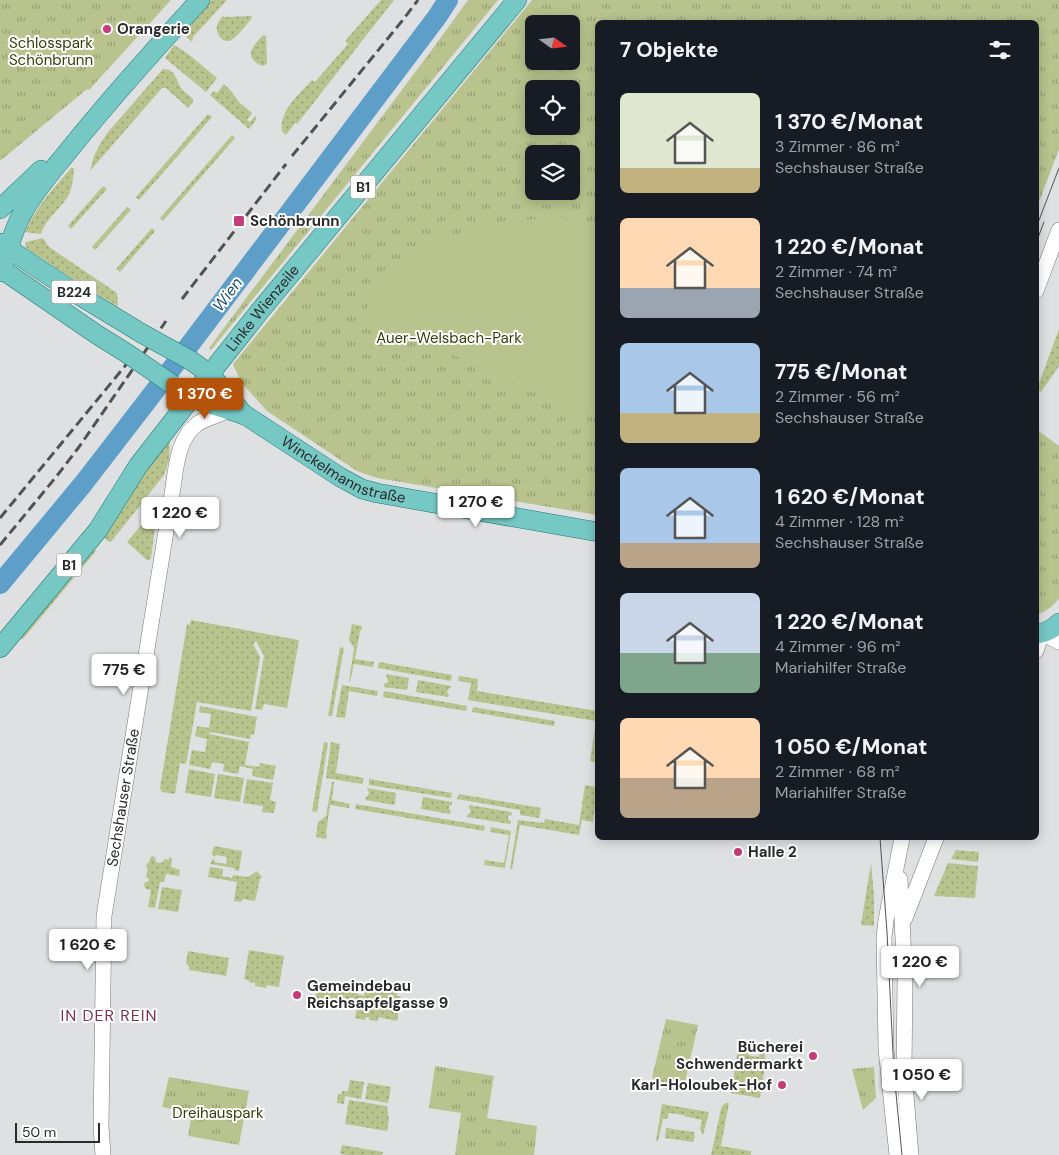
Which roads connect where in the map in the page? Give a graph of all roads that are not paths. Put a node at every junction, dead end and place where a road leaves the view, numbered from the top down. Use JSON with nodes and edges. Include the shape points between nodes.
{"nodes":[{"id":1,"x":200,"y":0,"type":"edge"},
{"id":2,"x":517,"y":0,"type":"edge"},
{"id":3,"x":86,"y":128,"type":"junction"},
{"id":4,"x":0,"y":209,"type":"edge"},
{"id":5,"x":1059,"y":230,"type":"edge"},
{"id":6,"x":4,"y":246,"type":"edge"},
{"id":7,"x":0,"y":270,"type":"edge"},
{"id":8,"x":1039,"y":283,"type":"edge"},
{"id":9,"x":199,"y":366,"type":"junction"},
{"id":10,"x":181,"y":390,"type":"junction"},
{"id":11,"x":238,"y":413,"type":"junction"},
{"id":12,"x":595,"y":531,"type":"edge"},
{"id":13,"x":1059,"y":623,"type":"edge"},
{"id":14,"x":1044,"y":640,"type":"edge"},
{"id":15,"x":0,"y":648,"type":"edge"},
{"id":16,"x":902,"y":840,"type":"edge"},
{"id":17,"x":902,"y":840,"type":"edge"},
{"id":18,"x":935,"y":840,"type":"edge"},
{"id":19,"x":902,"y":926,"type":"junction"},
{"id":20,"x":104,"y":1155,"type":"edge"},
{"id":21,"x":897,"y":1155,"type":"edge"},
{"id":22,"x":911,"y":1155,"type":"edge"}],
"edges":[{"from":1,"to":3,"type":"main road"},
{"from":2,"to":9,"type":"main road","name":"Linke Wienzeile","number":"B1","via":[[259,312]]},
{"from":3,"to":4,"type":"main road"},
{"from":3,"to":6,"type":"main road","via":[[28,204]]},
{"from":5,"to":8,"type":"street"},
{"from":6,"to":7,"type":"main road"},
{"from":6,"to":9,"type":"main road","number":"B224","bridge":true,"via":[[72,291]]},
{"from":7,"to":10,"type":"main road","number":"B224","bridge":true},
{"from":9,"to":10,"type":"main road","name":"Linke Wienzeile","number":"B1"},
{"from":9,"to":11,"type":"main road","name":"Winckelmannstraße"},
{"from":10,"to":11,"type":"main road","name":"Winckelmannstraße"},
{"from":10,"to":15,"type":"main road","name":"Linke Wienzeile","number":"B1","via":[[98,530]]},
{"from":11,"to":12,"type":"main road","name":"Winckelmannstraße","via":[[362,489]]},
{"from":11,"to":20,"type":"street","name":"Sechshauser Straße","via":[[198,423],[180,448],[104,916],[101,1118]]},
{"from":13,"to":14,"type":"main road"},
{"from":16,"to":19,"type":"street"},
{"from":17,"to":21,"type":"street","via":[[884,937],[886,1049]]},
{"from":18,"to":19,"type":"street"},
{"from":19,"to":22,"type":"street","via":[[904,1071]]}]}
